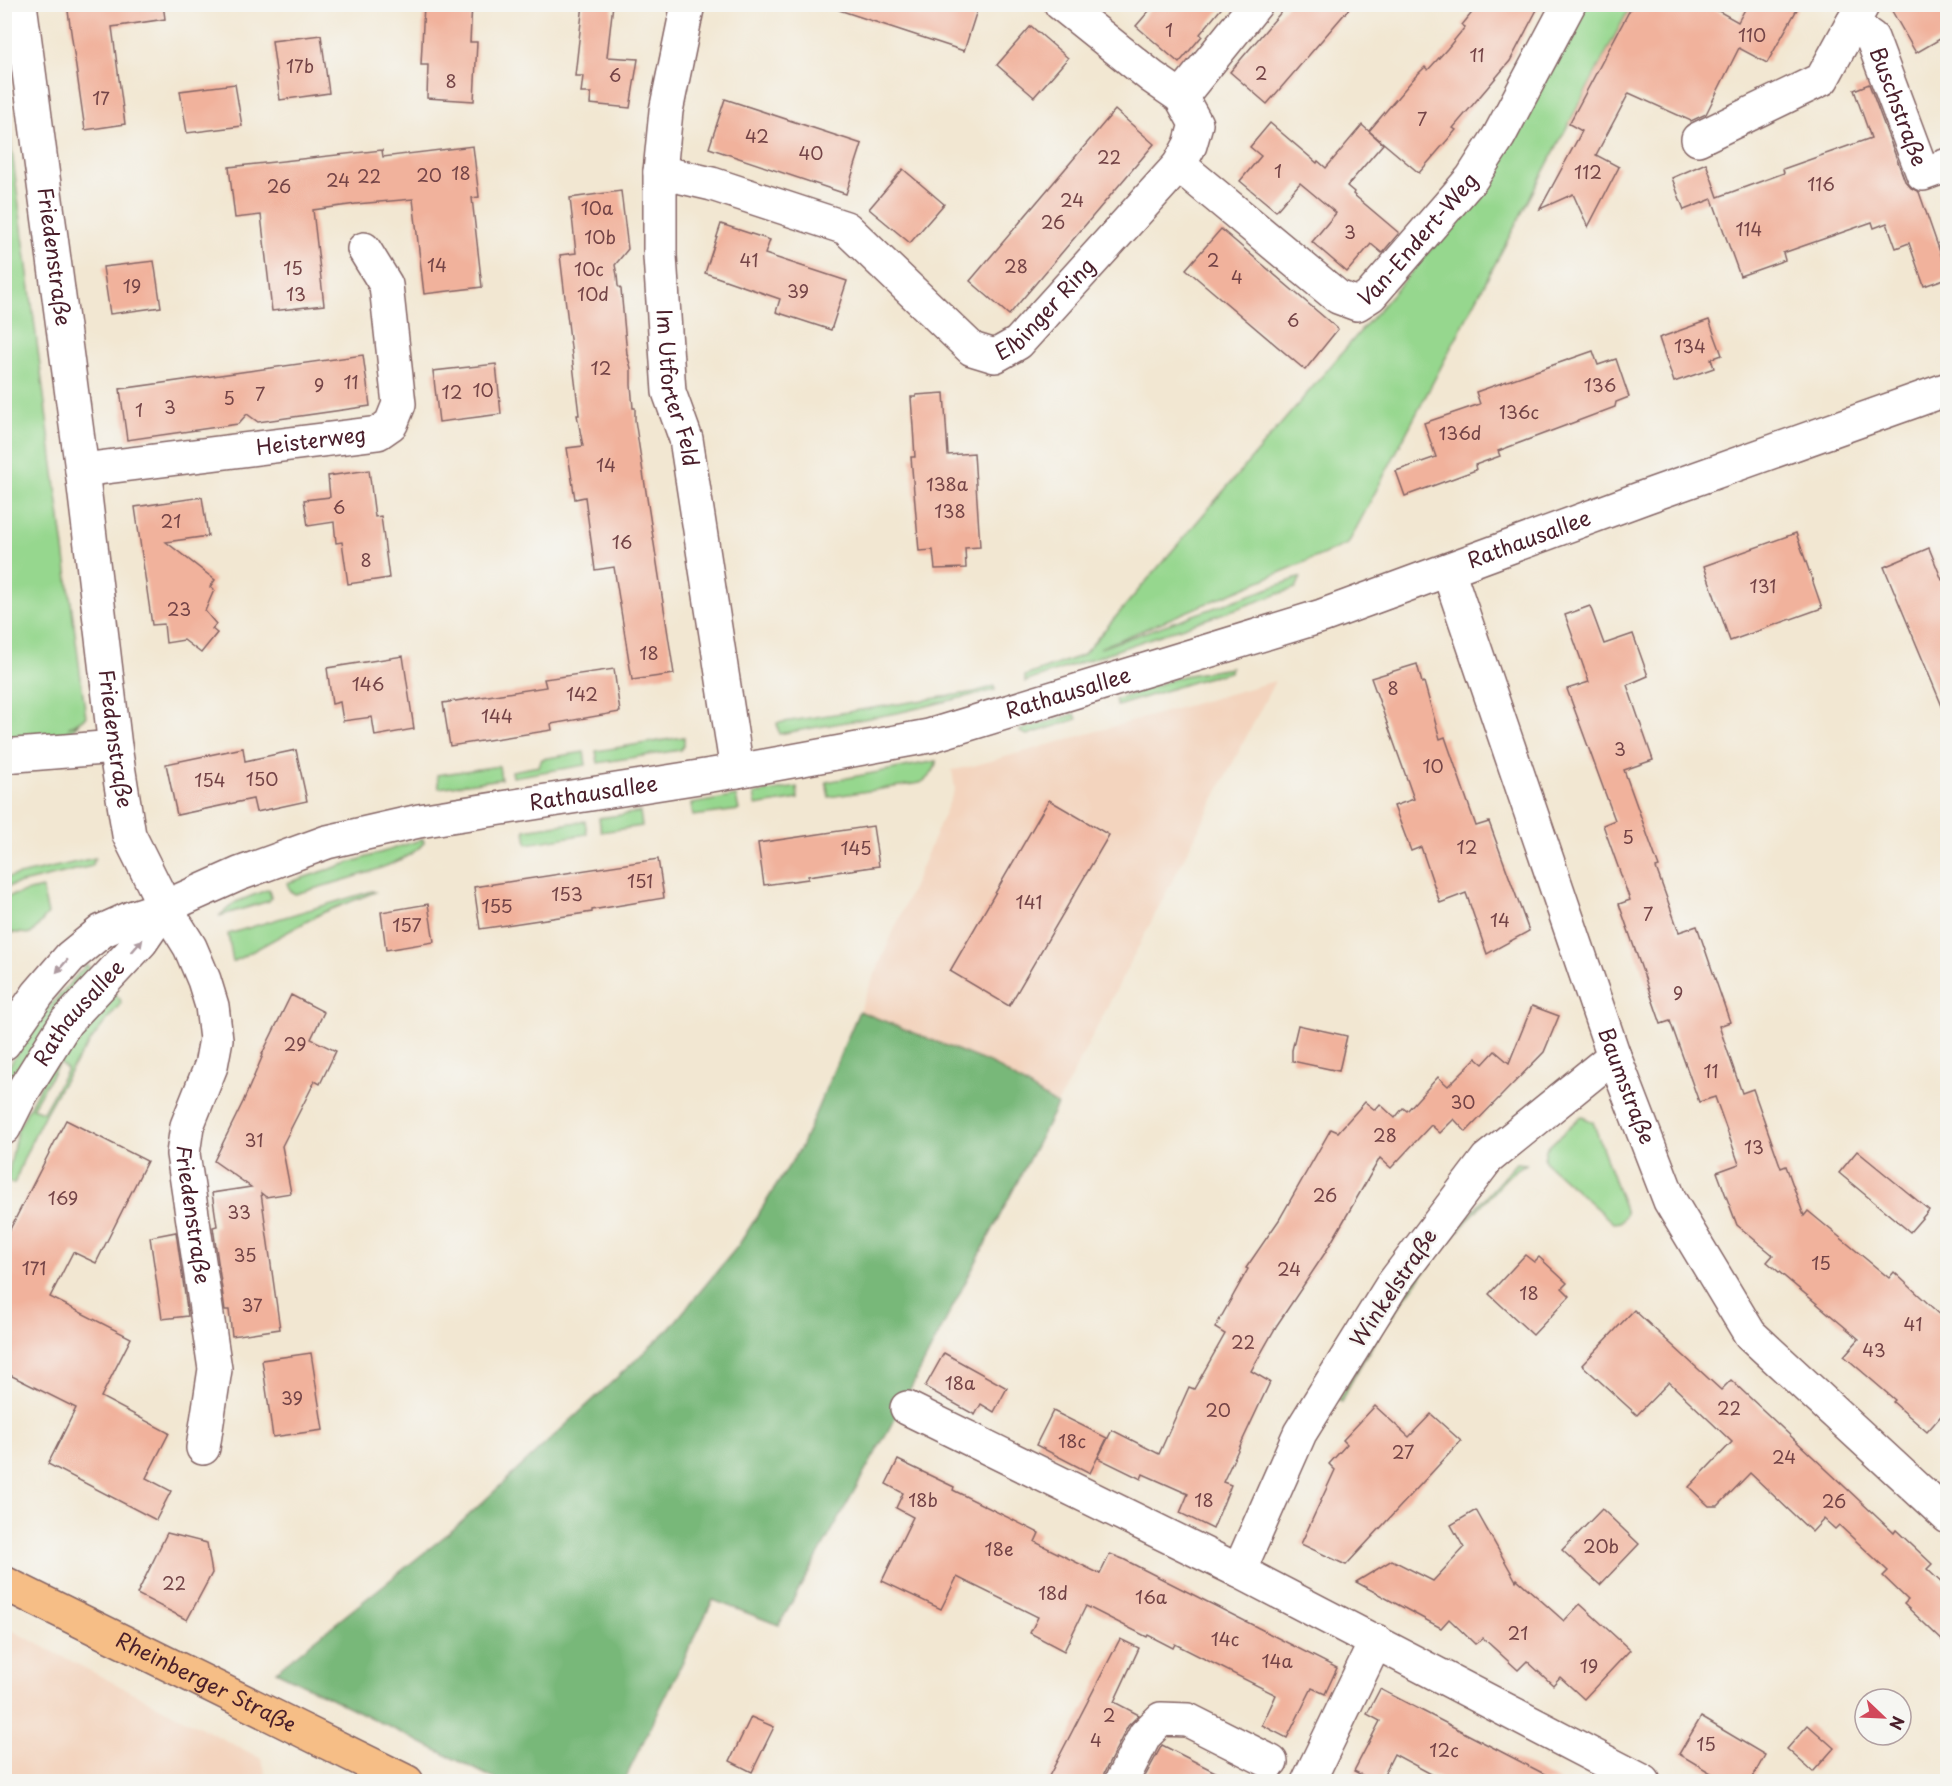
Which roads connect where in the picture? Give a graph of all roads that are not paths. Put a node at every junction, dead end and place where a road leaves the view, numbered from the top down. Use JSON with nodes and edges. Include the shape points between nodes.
{"nodes":[{"id":1,"x":20,"y":4,"type":"edge"},
{"id":2,"x":688,"y":4,"type":"edge"},
{"id":3,"x":1061,"y":4,"type":"edge"},
{"id":4,"x":1256,"y":4,"type":"edge"},
{"id":5,"x":1569,"y":4,"type":"edge"},
{"id":6,"x":1857,"y":14,"type":"edge"},
{"id":7,"x":1181,"y":97,"type":"junction"},
{"id":8,"x":1698,"y":139,"type":"dead end"},
{"id":9,"x":1179,"y":165,"type":"junction"},
{"id":10,"x":1947,"y":165,"type":"edge"},
{"id":11,"x":660,"y":172,"type":"junction"},
{"id":12,"x":364,"y":249,"type":"dead end"},
{"id":13,"x":1947,"y":389,"type":"edge"},
{"id":14,"x":82,"y":470,"type":"junction"},
{"id":15,"x":1448,"y":570,"type":"junction"},
{"id":16,"x":115,"y":747,"type":"junction"},
{"id":17,"x":4,"y":756,"type":"edge"},
{"id":18,"x":737,"y":771,"type":"junction"},
{"id":19,"x":165,"y":907,"type":"junction"},
{"id":20,"x":4,"y":1043,"type":"edge"},
{"id":21,"x":1614,"y":1056,"type":"junction"},
{"id":22,"x":4,"y":1128,"type":"edge"},
{"id":23,"x":907,"y":1407,"type":"dead end"},
{"id":24,"x":203,"y":1448,"type":"dead end"},
{"id":25,"x":1947,"y":1517,"type":"edge"},
{"id":26,"x":1239,"y":1570,"type":"junction"},
{"id":27,"x":4,"y":1583,"type":"edge"},
{"id":28,"x":1376,"y":1641,"type":"junction"},
{"id":29,"x":1266,"y":1772,"type":"edge"},
{"id":30,"x":407,"y":1782,"type":"edge"},
{"id":31,"x":1121,"y":1782,"type":"edge"},
{"id":32,"x":1308,"y":1782,"type":"edge"},
{"id":33,"x":1644,"y":1782,"type":"edge"}],
"edges":[{"from":1,"to":14,"type":"street","name":"Friedenstraße"},
{"from":2,"to":11,"type":"street","name":"Im Utforter Feld","via":[[666,111]]},
{"from":3,"to":7,"type":"street","name":"Elbinger Ring"},
{"from":4,"to":7,"type":"street"},
{"from":5,"to":9,"type":"street","name":"Van-Endert-Weg","via":[[1499,136],[1472,178],[1371,295],[1356,304],[1338,297]]},
{"from":6,"to":8,"type":"street","name":"Buschstraße","via":[[1822,80]]},
{"from":6,"to":10,"type":"street","name":"Buschstraße","via":[[1872,38],[1923,174]]},
{"from":7,"to":9,"type":"street","name":"Elbinger Ring","via":[[1196,124]]},
{"from":9,"to":11,"type":"street","name":"Elbinger Ring","via":[[1018,343],[995,356],[972,349],[846,228],[712,184]]},
{"from":11,"to":18,"type":"street","name":"Im Utforter Feld","via":[[660,256],[669,392],[686,439]]},
{"from":12,"to":14,"type":"street","name":"Heisterweg","via":[[386,285],[399,404],[391,424],[378,433]]},
{"from":13,"to":15,"type":"street","name":"Rathausallee"},
{"from":14,"to":16,"type":"street","name":"Friedenstraße"},
{"from":15,"to":18,"type":"street","name":"Rathausallee","via":[[1322,616],[929,736]]},
{"from":15,"to":21,"type":"street","name":"Baumstraße"},
{"from":16,"to":17,"type":"street"},
{"from":16,"to":19,"type":"street","name":"Friedenstraße","via":[[129,835]]},
{"from":18,"to":19,"type":"street","name":"Rathausallee","via":[[419,821],[327,842],[239,874]]},
{"from":19,"to":20,"type":"street","name":"Rathausallee","one_way":true,"via":[[102,932],[70,957]]},
{"from":22,"to":19,"type":"street","name":"Rathausallee","one_way":true,"via":[[66,1022],[141,942]]},
{"from":19,"to":24,"type":"street","name":"Friedenstraße","via":[[190,947],[204,980],[216,1040],[211,1066],[186,1125],[183,1154],[215,1369]]},
{"from":21,"to":25,"type":"street","name":"Baumstraße","via":[[1670,1201],[1750,1334]]},
{"from":21,"to":26,"type":"street","name":"Winkelstraße","via":[[1486,1159],[1392,1285],[1300,1433]]},
{"from":23,"to":26,"type":"street"},
{"from":26,"to":28,"type":"street"},
{"from":27,"to":30,"type":"main road","name":"Rheinberger Straße"},
{"from":28,"to":32,"type":"street"},
{"from":28,"to":33,"type":"street"},
{"from":29,"to":31,"type":"street","via":[[1188,1720],[1161,1719],[1145,1735]]},
{"from":29,"to":32,"type":"street"}]}
